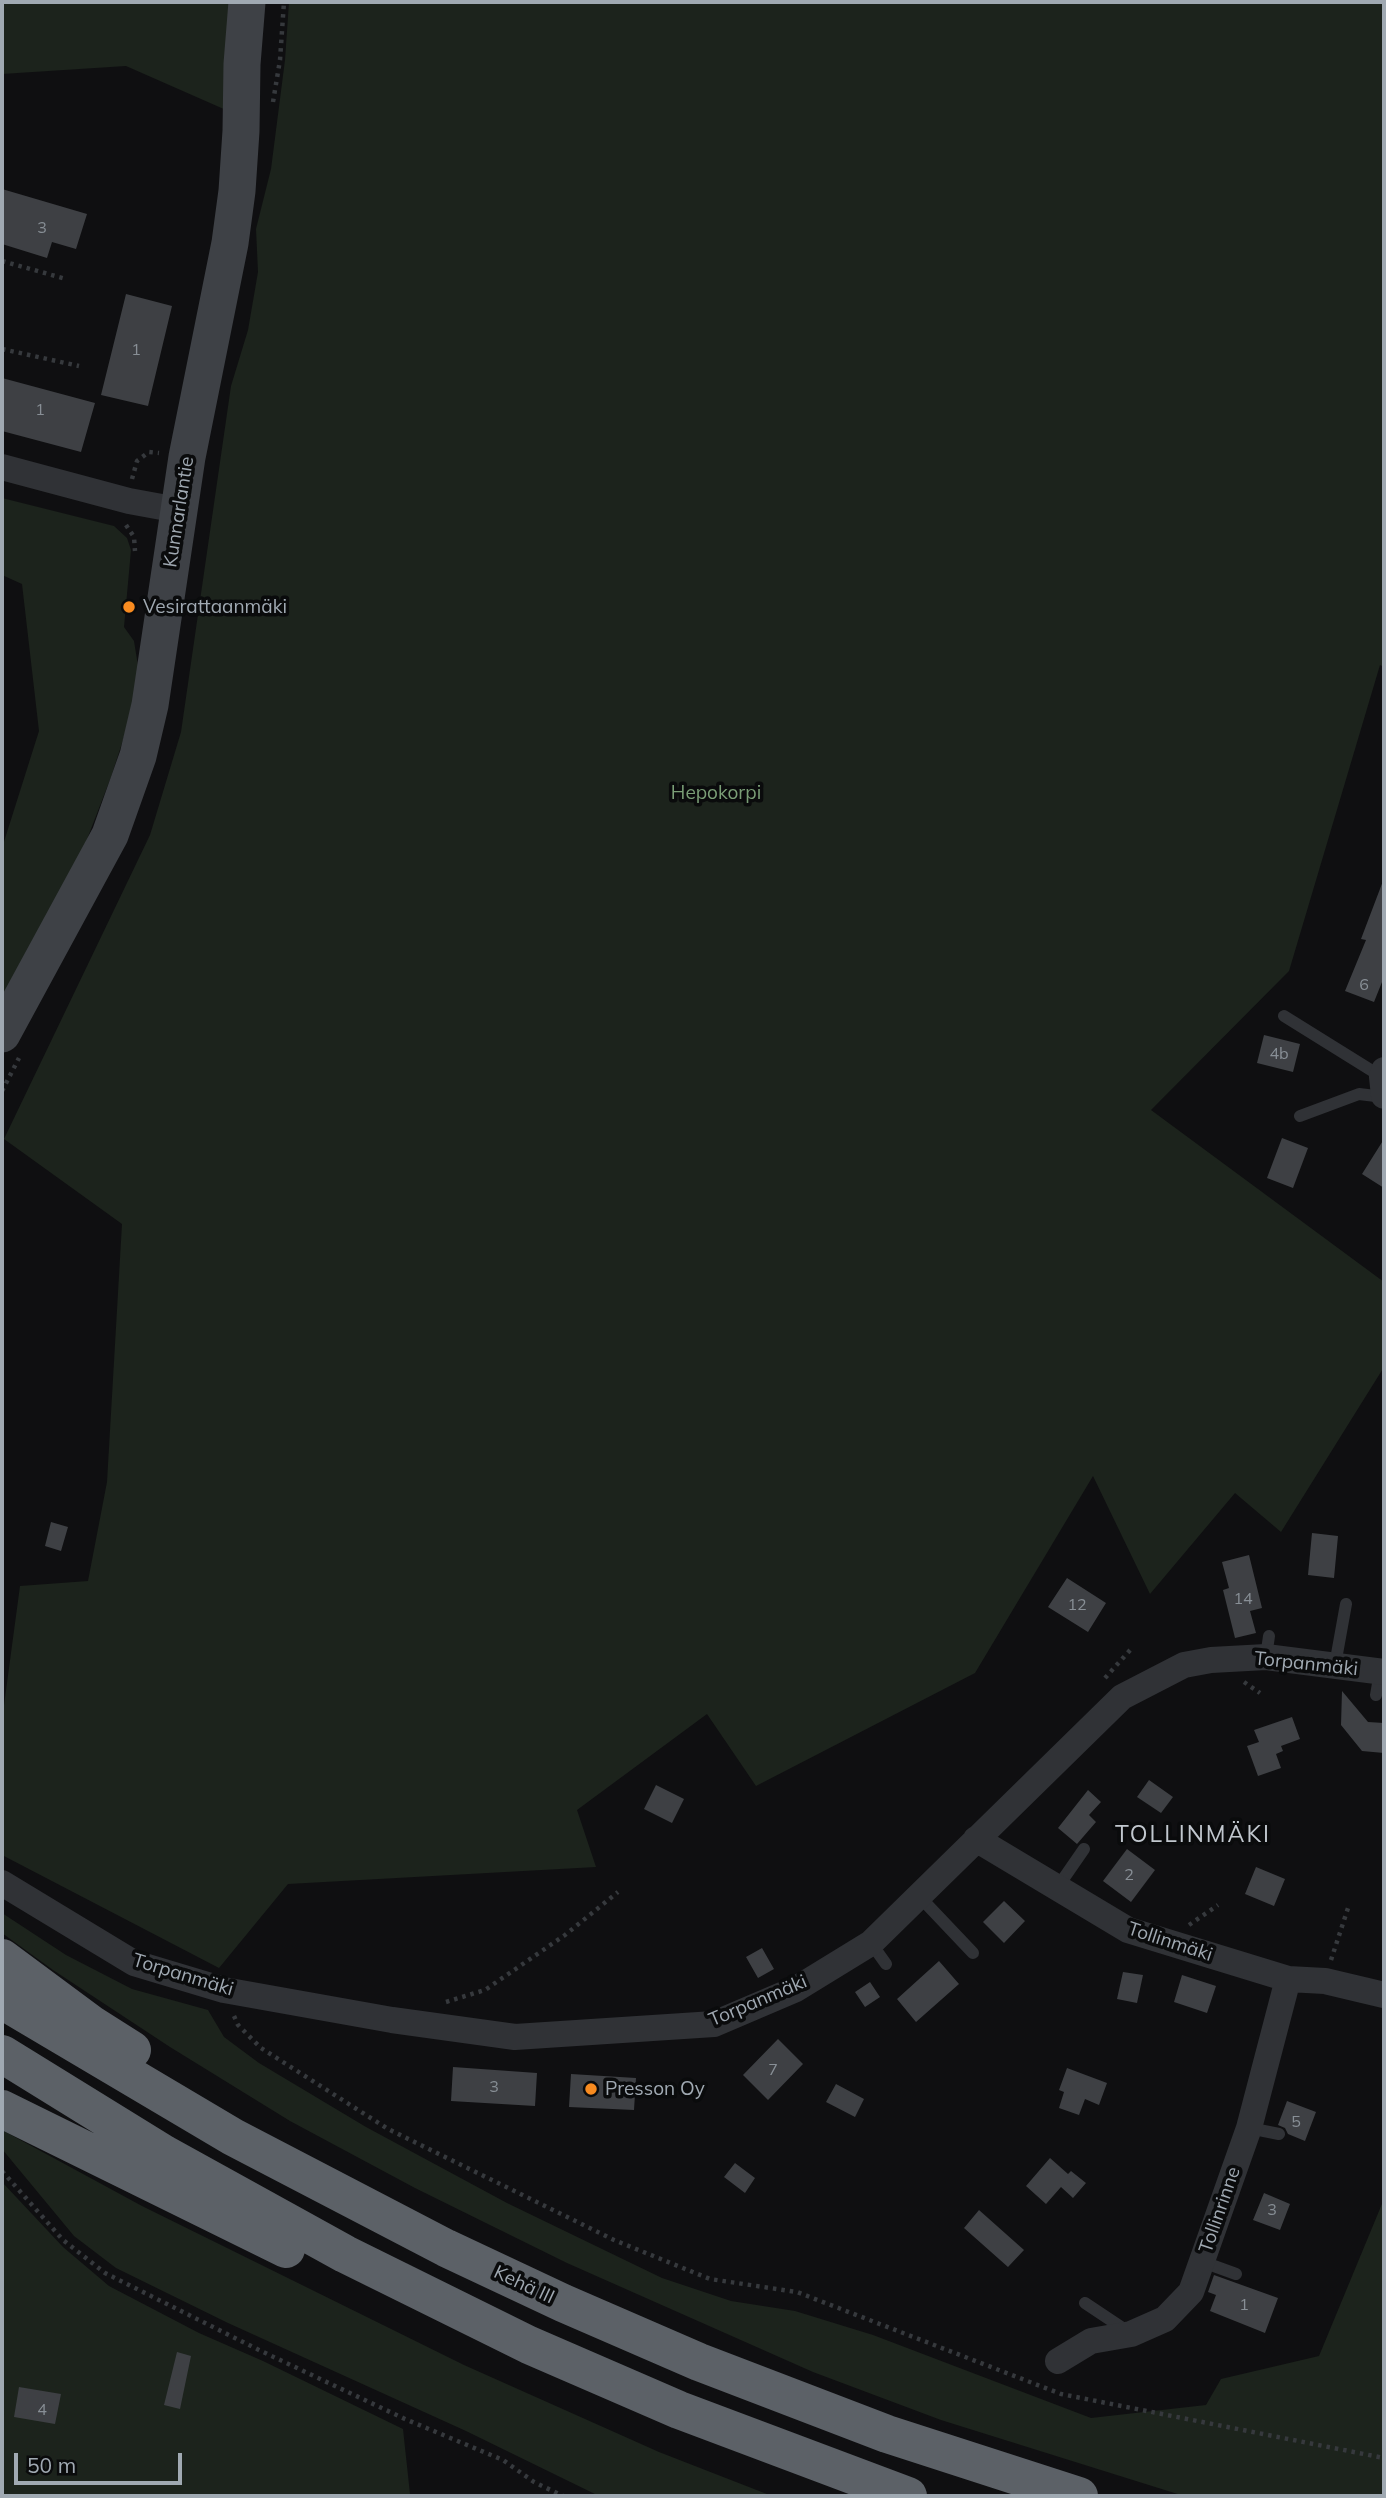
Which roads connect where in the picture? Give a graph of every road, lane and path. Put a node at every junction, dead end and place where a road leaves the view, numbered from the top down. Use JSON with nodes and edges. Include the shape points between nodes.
{"nodes":[{"id":1,"x":247,"y":2,"type":"edge"},
{"id":2,"x":2,"y":261,"type":"edge"},
{"id":3,"x":66,"y":279,"type":"dead end"},
{"id":4,"x":2,"y":349,"type":"edge"},
{"id":5,"x":79,"y":366,"type":"dead end"},
{"id":6,"x":162,"y":454,"type":"dead end"},
{"id":7,"x":2,"y":467,"type":"edge"},
{"id":8,"x":132,"y":480,"type":"dead end"},
{"id":9,"x":178,"y":510,"type":"junction"},
{"id":10,"x":125,"y":523,"type":"dead end"},
{"id":11,"x":135,"y":551,"type":"dead end"},
{"id":12,"x":1284,"y":1016,"type":"dead end"},
{"id":13,"x":2,"y":1034,"type":"edge"},
{"id":14,"x":1384,"y":1085,"type":"edge"},
{"id":15,"x":1300,"y":1116,"type":"dead end"},
{"id":16,"x":1346,"y":1604,"type":"dead end"},
{"id":17,"x":1335,"y":1665,"type":"junction"},
{"id":18,"x":1380,"y":1680,"type":"edge"},
{"id":19,"x":976,"y":1839,"type":"junction"},
{"id":20,"x":1084,"y":1849,"type":"dead end"},
{"id":21,"x":2,"y":1883,"type":"edge"},
{"id":22,"x":1057,"y":1888,"type":"junction"},
{"id":23,"x":618,"y":1892,"type":"dead end"},
{"id":24,"x":918,"y":1895,"type":"junction"},
{"id":25,"x":1349,"y":1905,"type":"dead end"},
{"id":26,"x":973,"y":1953,"type":"dead end"},
{"id":27,"x":2,"y":1958,"type":"edge"},
{"id":28,"x":1288,"y":1979,"type":"junction"},
{"id":29,"x":1325,"y":1981,"type":"junction"},
{"id":30,"x":224,"y":1990,"type":"junction"},
{"id":31,"x":1384,"y":1995,"type":"edge"},
{"id":32,"x":2,"y":2000,"type":"edge"},
{"id":33,"x":445,"y":2003,"type":"dead end"},
{"id":34,"x":2,"y":2054,"type":"edge"},
{"id":35,"x":2,"y":2109,"type":"edge"},
{"id":36,"x":1249,"y":2128,"type":"junction"},
{"id":37,"x":1279,"y":2134,"type":"dead end"},
{"id":38,"x":2,"y":2171,"type":"edge"},
{"id":39,"x":340,"y":2194,"type":"junction"},
{"id":40,"x":1203,"y":2262,"type":"junction"},
{"id":41,"x":1236,"y":2274,"type":"dead end"},
{"id":42,"x":1085,"y":2303,"type":"dead end"},
{"id":43,"x":1131,"y":2334,"type":"junction"},
{"id":44,"x":529,"y":2344,"type":"junction"},
{"id":45,"x":1058,"y":2361,"type":"dead end"},
{"id":46,"x":1384,"y":2458,"type":"edge"},
{"id":47,"x":563,"y":2496,"type":"edge"},
{"id":48,"x":908,"y":2496,"type":"edge"},
{"id":49,"x":1079,"y":2496,"type":"edge"}],
"edges":[{"from":1,"to":9,"type":"main road","name":"Kunnarlantie","via":[[237,191],[223,286]]},
{"from":2,"to":3,"type":"path"},
{"from":4,"to":5,"type":"path"},
{"from":6,"to":8,"type":"path","via":[[149,452],[137,461]]},
{"from":7,"to":9,"type":"street"},
{"from":9,"to":13,"type":"main road","name":"Kunnarlantie","via":[[150,705],[138,756],[110,835]]},
{"from":10,"to":11,"type":"path","via":[[134,537]]},
{"from":12,"to":14,"type":"lane"},
{"from":14,"to":15,"type":"lane"},
{"from":16,"to":17,"type":"lane"},
{"from":17,"to":18,"type":"street","name":"Torpanmäki"},
{"from":17,"to":19,"type":"street","name":"Torpanmäki","via":[[1268,1646],[1184,1665],[1122,1697]]},
{"from":19,"to":22,"type":"street","name":"Tollinmäki"},
{"from":19,"to":24,"type":"street","name":"Torpanmäki"},
{"from":20,"to":22,"type":"lane"},
{"from":21,"to":30,"type":"street","name":"Torpanmäki","via":[[134,1963]]},
{"from":22,"to":28,"type":"street","name":"Tollinmäki","via":[[1128,1930]]},
{"from":23,"to":33,"type":"path","via":[[485,1990]]},
{"from":24,"to":26,"type":"lane"},
{"from":24,"to":30,"type":"street","name":"Torpanmäki","via":[[878,1954],[714,2024],[515,2038]]},
{"from":25,"to":29,"type":"path"},
{"from":27,"to":39,"type":"highway","via":[[91,2024],[253,2126]]},
{"from":28,"to":29,"type":"street","name":"Tollinmäki"},
{"from":28,"to":36,"type":"street","name":"Tollinrinne"},
{"from":29,"to":31,"type":"street","name":"Tollinmäki"},
{"from":30,"to":46,"type":"path","via":[[238,2025],[261,2048],[388,2129],[614,2240],[710,2279],[797,2292],[1061,2394]]},
{"from":32,"to":39,"type":"highway","name":"Kehä III"},
{"from":34,"to":44,"type":"highway","via":[[164,2154],[345,2254]]},
{"from":35,"to":44,"type":"highway","via":[[403,2305]]},
{"from":36,"to":37,"type":"lane"},
{"from":36,"to":40,"type":"street","name":"Tollinrinne"},
{"from":38,"to":47,"type":"path","via":[[63,2240],[105,2273],[309,2374],[503,2460]]},
{"from":39,"to":49,"type":"highway","name":"Kehä III","via":[[540,2292],[699,2362],[887,2434]]},
{"from":40,"to":41,"type":"lane"},
{"from":40,"to":43,"type":"street","name":"Tollinrinne","via":[[1191,2292],[1165,2319]]},
{"from":42,"to":43,"type":"lane"},
{"from":43,"to":45,"type":"street","name":"Tollinrinne","via":[[1091,2341]]},
{"from":44,"to":48,"type":"highway","via":[[679,2410]]}]}
